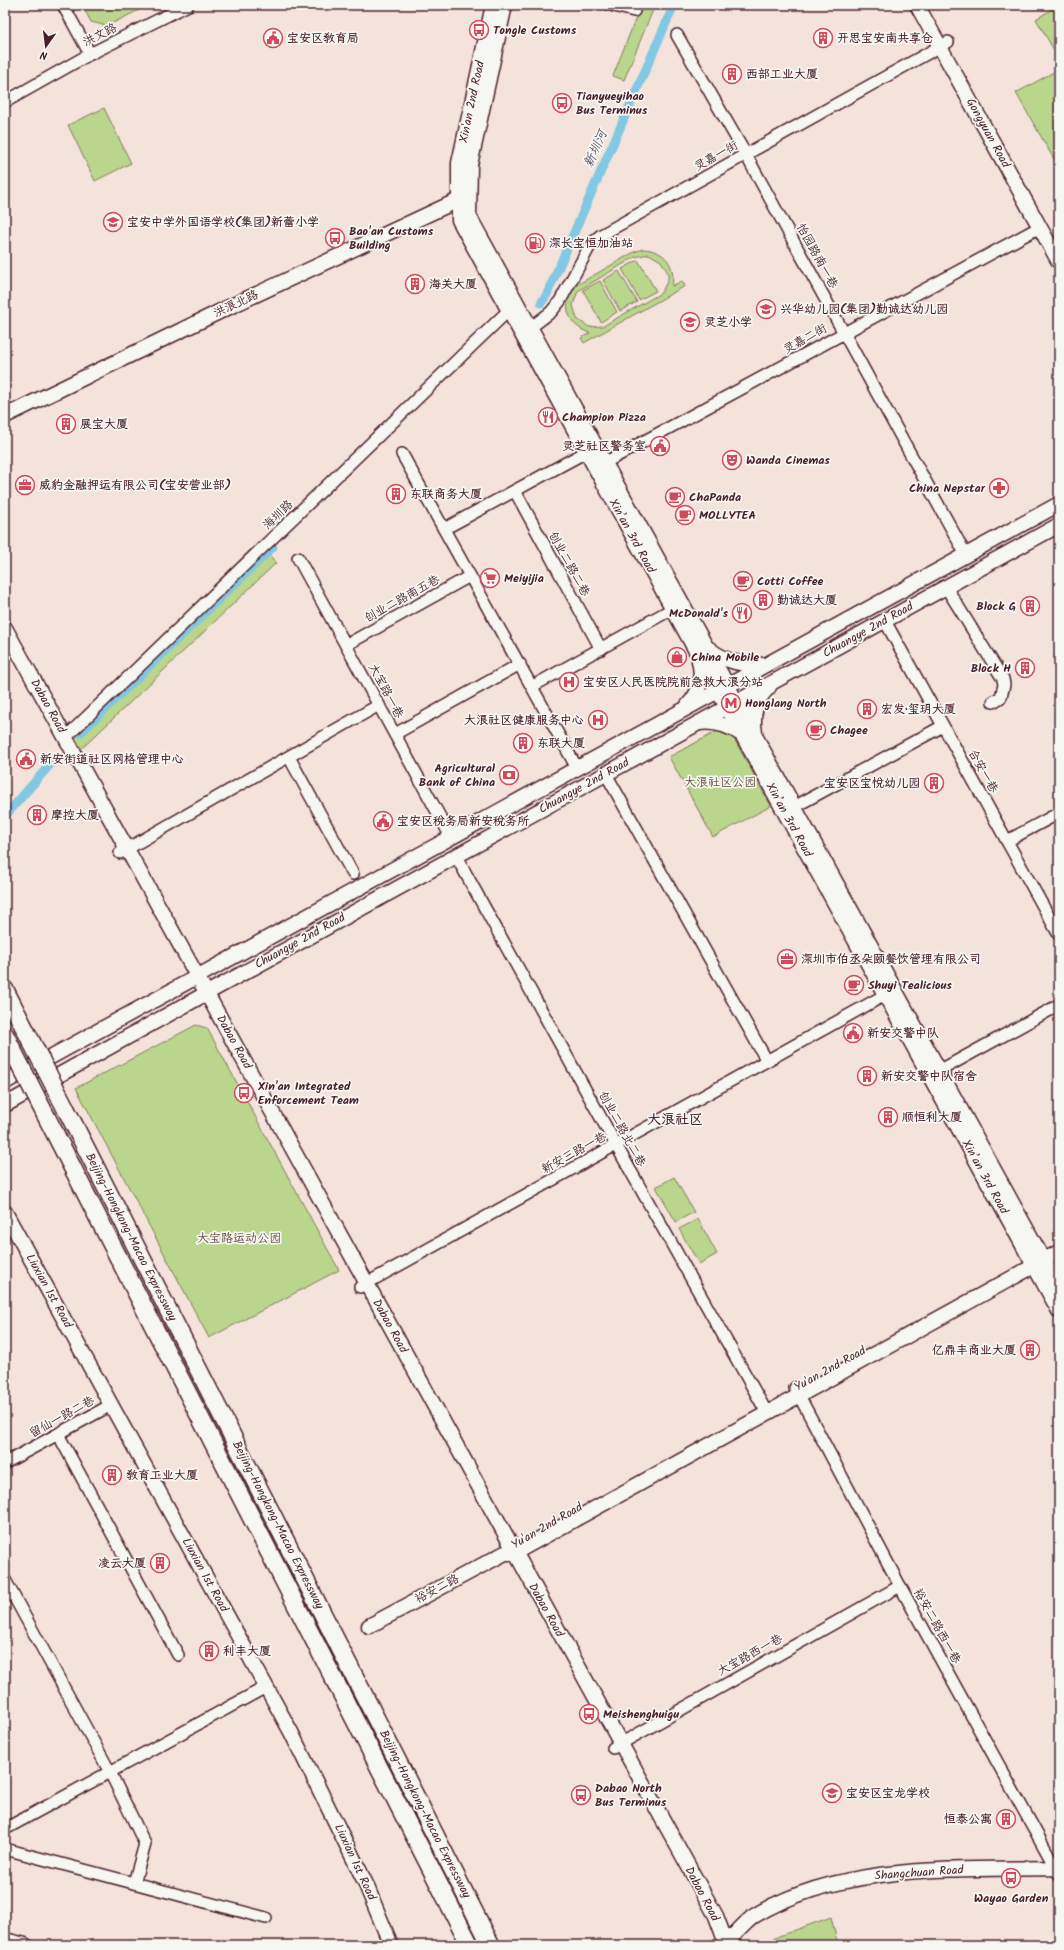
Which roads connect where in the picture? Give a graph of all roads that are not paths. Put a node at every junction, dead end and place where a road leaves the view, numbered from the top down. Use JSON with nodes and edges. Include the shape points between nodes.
{"nodes":[{"id":1,"x":63,"y":5,"type":"edge"},
{"id":2,"x":188,"y":5,"type":"edge"},
{"id":3,"x":493,"y":5,"type":"edge"},
{"id":4,"x":505,"y":5,"type":"edge"},
{"id":5,"x":610,"y":5,"type":"edge"},
{"id":6,"x":917,"y":5,"type":"edge"},
{"id":7,"x":928,"y":5,"type":"edge"},
{"id":8,"x":634,"y":11,"type":"dead end"},
{"id":9,"x":677,"y":35,"type":"dead end"},
{"id":10,"x":944,"y":44,"type":"junction"},
{"id":11,"x":90,"y":54,"type":"junction"},
{"id":12,"x":5,"y":102,"type":"edge"},
{"id":13,"x":746,"y":155,"type":"junction"},
{"id":14,"x":464,"y":198,"type":"junction"},
{"id":15,"x":1040,"y":227,"type":"junction"},
{"id":16,"x":1059,"y":243,"type":"edge"},
{"id":17,"x":1059,"y":262,"type":"edge"},
{"id":18,"x":508,"y":311,"type":"junction"},
{"id":19,"x":530,"y":328,"type":"junction"},
{"id":20,"x":844,"y":332,"type":"junction"},
{"id":21,"x":5,"y":416,"type":"edge"},
{"id":22,"x":586,"y":452,"type":"junction"},
{"id":23,"x":402,"y":454,"type":"dead end"},
{"id":24,"x":604,"y":463,"type":"junction"},
{"id":25,"x":514,"y":491,"type":"junction"},
{"id":26,"x":1059,"y":504,"type":"edge"},
{"id":27,"x":1059,"y":525,"type":"edge"},
{"id":28,"x":444,"y":529,"type":"junction"},
{"id":29,"x":966,"y":555,"type":"junction"},
{"id":30,"x":298,"y":558,"type":"dead end"},
{"id":31,"x":470,"y":576,"type":"junction"},
{"id":32,"x":946,"y":588,"type":"junction"},
{"id":33,"x":672,"y":609,"type":"junction"},
{"id":34,"x":885,"y":621,"type":"junction"},
{"id":35,"x":5,"y":628,"type":"edge"},
{"id":36,"x":5,"y":644,"type":"edge"},
{"id":37,"x":346,"y":645,"type":"junction"},
{"id":38,"x":601,"y":649,"type":"junction"},
{"id":39,"x":702,"y":651,"type":"junction"},
{"id":40,"x":520,"y":664,"type":"junction"},
{"id":41,"x":765,"y":665,"type":"junction"},
{"id":42,"x":774,"y":681,"type":"junction"},
{"id":43,"x":533,"y":686,"type":"junction"},
{"id":44,"x":722,"y":688,"type":"junction"},
{"id":45,"x":993,"y":702,"type":"dead end"},
{"id":46,"x":379,"y":705,"type":"junction"},
{"id":47,"x":732,"y":705,"type":"junction"},
{"id":48,"x":685,"y":708,"type":"junction"},
{"id":49,"x":697,"y":724,"type":"junction"},
{"id":50,"x":943,"y":726,"type":"junction"},
{"id":51,"x":394,"y":734,"type":"junction"},
{"id":52,"x":748,"y":735,"type":"junction"},
{"id":53,"x":65,"y":738,"type":"junction"},
{"id":54,"x":289,"y":757,"type":"junction"},
{"id":55,"x":577,"y":768,"type":"junction"},
{"id":56,"x":606,"y":774,"type":"junction"},
{"id":57,"x":794,"y":807,"type":"junction"},
{"id":58,"x":1059,"y":813,"type":"edge"},
{"id":59,"x":451,"y":837,"type":"junction"},
{"id":60,"x":1007,"y":841,"type":"junction"},
{"id":61,"x":124,"y":851,"type":"junction"},
{"id":62,"x":456,"y":856,"type":"junction"},
{"id":63,"x":354,"y":874,"type":"dead end"},
{"id":64,"x":1059,"y":935,"type":"edge"},
{"id":65,"x":194,"y":977,"type":"junction"},
{"id":66,"x":5,"y":990,"type":"edge"},
{"id":67,"x":203,"y":995,"type":"junction"},
{"id":68,"x":885,"y":995,"type":"junction"},
{"id":69,"x":1059,"y":1005,"type":"edge"},
{"id":70,"x":9,"y":1042,"type":"edge"},
{"id":71,"x":767,"y":1061,"type":"junction"},
{"id":72,"x":940,"y":1071,"type":"junction"},
{"id":73,"x":5,"y":1082,"type":"edge"},
{"id":74,"x":5,"y":1105,"type":"edge"},
{"id":75,"x":616,"y":1145,"type":"junction"},
{"id":76,"x":5,"y":1214,"type":"edge"},
{"id":77,"x":1059,"y":1243,"type":"edge"},
{"id":78,"x":1059,"y":1252,"type":"edge"},
{"id":79,"x":1037,"y":1260,"type":"junction"},
{"id":80,"x":363,"y":1285,"type":"junction"},
{"id":81,"x":1059,"y":1288,"type":"edge"},
{"id":82,"x":1059,"y":1311,"type":"edge"},
{"id":83,"x":797,"y":1392,"type":"junction"},
{"id":84,"x":111,"y":1405,"type":"junction"},
{"id":85,"x":765,"y":1410,"type":"junction"},
{"id":86,"x":58,"y":1434,"type":"junction"},
{"id":87,"x":5,"y":1463,"type":"edge"},
{"id":88,"x":510,"y":1550,"type":"junction"},
{"id":89,"x":5,"y":1580,"type":"edge"},
{"id":90,"x":900,"y":1586,"type":"junction"},
{"id":91,"x":370,"y":1626,"type":"dead end"},
{"id":92,"x":178,"y":1655,"type":"dead end"},
{"id":93,"x":266,"y":1687,"type":"junction"},
{"id":94,"x":616,"y":1746,"type":"junction"},
{"id":95,"x":110,"y":1772,"type":"junction"},
{"id":96,"x":5,"y":1829,"type":"edge"},
{"id":97,"x":5,"y":1842,"type":"edge"},
{"id":98,"x":5,"y":1850,"type":"edge"},
{"id":99,"x":1058,"y":1872,"type":"edge"},
{"id":100,"x":134,"y":1883,"type":"junction"},
{"id":101,"x":266,"y":1918,"type":"dead end"},
{"id":102,"x":5,"y":1940,"type":"edge"},
{"id":103,"x":725,"y":1944,"type":"edge"},
{"id":104,"x":25,"y":1945,"type":"edge"},
{"id":105,"x":392,"y":1945,"type":"edge"},
{"id":106,"x":470,"y":1945,"type":"edge"},
{"id":107,"x":491,"y":1945,"type":"edge"}],
"edges":[{"from":1,"to":11,"type":"street"},
{"from":2,"to":11,"type":"street","name":"洪文路"},
{"from":3,"to":14,"type":"main road","name":"Xin'an 2nd Road","via":[[459,163]]},
{"from":4,"to":14,"type":"main road","name":"Xin'an 2nd Road"},
{"from":5,"to":8,"type":"street"},
{"from":6,"to":10,"type":"main road","name":"Gongyuan Road"},
{"from":7,"to":10,"type":"main road","name":"Gongyuan Road"},
{"from":9,"to":13,"type":"street","name":"怡园路南一巷"},
{"from":10,"to":13,"type":"street","name":"灵嘉一街"},
{"from":10,"to":15,"type":"main road","name":"Gongyuan Road"},
{"from":10,"to":16,"type":"main road","name":"Gongyuan Road"},
{"from":11,"to":12,"type":"street","name":"洪文路"},
{"from":13,"to":19,"type":"street","name":"灵嘉一街","via":[[592,242],[560,301],[551,312]]},
{"from":13,"to":20,"type":"street","name":"怡园路南一巷"},
{"from":14,"to":18,"type":"main road","name":"Xin’an 3rd Road","via":[[459,220]]},
{"from":14,"to":19,"type":"main road","name":"Xin’an 3rd Road","via":[[469,216]]},
{"from":14,"to":21,"type":"main road","name":"洪浪北路","via":[[225,309]]},
{"from":15,"to":17,"type":"main road","name":"Gongyuan Road"},
{"from":15,"to":20,"type":"street","name":"灵嘉二街"},
{"from":18,"to":22,"type":"main road","name":"Xin’an 3rd Road"},
{"from":18,"to":53,"type":"street","name":"海圳路"},
{"from":19,"to":24,"type":"main road","name":"Xin’an 3rd Road"},
{"from":20,"to":24,"type":"street","name":"灵嘉二街"},
{"from":20,"to":29,"type":"street","name":"怡园路南一巷"},
{"from":22,"to":25,"type":"street"},
{"from":22,"to":33,"type":"main road","name":"Xin’an 3rd Road"},
{"from":23,"to":28,"type":"street"},
{"from":24,"to":39,"type":"main road","name":"Xin’an 3rd Road"},
{"from":25,"to":28,"type":"street"},
{"from":25,"to":38,"type":"street","name":"创业二路二巷"},
{"from":26,"to":29,"type":"main road","name":"Chuangye 2nd Road"},
{"from":27,"to":32,"type":"main road","name":"Chuangye 2nd Road"},
{"from":28,"to":31,"type":"street"},
{"from":29,"to":41,"type":"main road","name":"Chuangye 2nd Road"},
{"from":30,"to":37,"type":"street","name":"大宝路一巷"},
{"from":31,"to":37,"type":"street","name":"创业二路南五巷"},
{"from":31,"to":40,"type":"street"},
{"from":32,"to":34,"type":"main road","name":"Chuangye 2nd Road"},
{"from":32,"to":45,"type":"street","via":[[1003,679],[1004,691],[1001,697]]},
{"from":33,"to":38,"type":"street"},
{"from":33,"to":39,"type":"main road","name":"Xin’an 3rd Road"},
{"from":34,"to":42,"type":"main road","name":"Chuangye 2nd Road"},
{"from":34,"to":50,"type":"street","name":"合安一巷"},
{"from":35,"to":53,"type":"main road","name":"Dabao Road"},
{"from":36,"to":61,"type":"main road","name":"Dabao Road"},
{"from":37,"to":46,"type":"street","name":"大宝路一巷"},
{"from":38,"to":43,"type":"street"},
{"from":39,"to":41,"type":"main road","via":[[733,663]]},
{"from":39,"to":44,"type":"main road","name":"Xin’an 3rd Road"},
{"from":39,"to":48,"type":"main road","via":[[700,685],[697,694]]},
{"from":40,"to":43,"type":"street"},
{"from":40,"to":51,"type":"street"},
{"from":41,"to":44,"type":"main road","name":"Chuangye 2nd Road"},
{"from":42,"to":47,"type":"main road","name":"Chuangye 2nd Road"},
{"from":42,"to":52,"type":"main road","via":[[760,696]]},
{"from":43,"to":55,"type":"street"},
{"from":44,"to":47,"type":"main road","name":"Xin’an 3rd Road"},
{"from":44,"to":48,"type":"main road","name":"Chuangye 2nd Road"},
{"from":46,"to":51,"type":"street","name":"大宝路一巷"},
{"from":46,"to":54,"type":"street"},
{"from":47,"to":49,"type":"main road","name":"Chuangye 2nd Road"},
{"from":47,"to":52,"type":"main road","name":"Xin’an 3rd Road"},
{"from":48,"to":55,"type":"main road","name":"Chuangye 2nd Road"},
{"from":49,"to":52,"type":"main road","via":[[716,722]]},
{"from":49,"to":56,"type":"main road","name":"Chuangye 2nd Road"},
{"from":50,"to":57,"type":"street"},
{"from":50,"to":60,"type":"street","name":"合安一巷"},
{"from":51,"to":59,"type":"street","name":"大宝路一巷"},
{"from":52,"to":57,"type":"main road","name":"Xin’an 3rd Road"},
{"from":52,"to":68,"type":"main road","name":"Xin’an 3rd Road"},
{"from":53,"to":61,"type":"main road","name":"Dabao Road"},
{"from":54,"to":61,"type":"street"},
{"from":54,"to":63,"type":"street"},
{"from":55,"to":59,"type":"main road","name":"Chuangye 2nd Road"},
{"from":56,"to":62,"type":"main road","name":"Chuangye 2nd Road"},
{"from":56,"to":71,"type":"street"},
{"from":57,"to":72,"type":"main road","name":"Xin’an 3rd Road"},
{"from":58,"to":60,"type":"street"},
{"from":59,"to":65,"type":"main road","name":"Chuangye 2nd Road"},
{"from":60,"to":64,"type":"street","name":"合安一巷"},
{"from":61,"to":65,"type":"main road","name":"Dabao Road"},
{"from":62,"to":67,"type":"main road","name":"Chuangye 2nd Road"},
{"from":62,"to":75,"type":"street","name":"创业二路北二巷"},
{"from":65,"to":67,"type":"main road","name":"Dabao Road"},
{"from":65,"to":73,"type":"main road","name":"Chuangye 2nd Road"},
{"from":66,"to":107,"type":"highway","name":"Beijing-Hongkong-Macao Expressway","bridge":true},
{"from":67,"to":74,"type":"main road","name":"Chuangye 2nd Road"},
{"from":67,"to":80,"type":"main road","name":"Dabao Road"},
{"from":68,"to":71,"type":"street","name":"新安三路一巷"},
{"from":68,"to":79,"type":"main road","name":"Xin’an 3rd Road"},
{"from":69,"to":72,"type":"street"},
{"from":70,"to":106,"type":"highway","name":"Beijing-Hongkong-Macao Expressway","bridge":true},
{"from":71,"to":75,"type":"street","name":"新安三路一巷"},
{"from":72,"to":79,"type":"main road","name":"Xin’an 3rd Road"},
{"from":75,"to":80,"type":"street","name":"新安三路一巷"},
{"from":75,"to":85,"type":"street","name":"创业二路北二巷"},
{"from":76,"to":84,"type":"main road","name":"Liuxian 1st Road"},
{"from":77,"to":79,"type":"main road","name":"Yu'an 2nd Road"},
{"from":78,"to":79,"type":"main road","name":"Yu'an 2nd Road"},
{"from":79,"to":81,"type":"main road","name":"Xin’an 3rd Road"},
{"from":79,"to":82,"type":"main road","name":"Xin’an 3rd Road"},
{"from":79,"to":83,"type":"main road","name":"Yu'an 2nd Road"},
{"from":80,"to":88,"type":"main road","name":"Dabao Road"},
{"from":83,"to":85,"type":"main road","name":"Yu'an 2nd Road"},
{"from":83,"to":90,"type":"street","name":"裕安二路西一巷"},
{"from":84,"to":86,"type":"street","name":"留仙一路二巷"},
{"from":84,"to":93,"type":"main road","name":"Liuxian 1st Road"},
{"from":85,"to":88,"type":"main road","name":"Yu'an 2nd Road"},
{"from":86,"to":87,"type":"street","name":"留仙一路二巷"},
{"from":86,"to":92,"type":"street"},
{"from":88,"to":91,"type":"main road","name":"裕安二路"},
{"from":88,"to":94,"type":"main road","name":"Dabao Road"},
{"from":89,"to":95,"type":"street"},
{"from":90,"to":94,"type":"street","name":"大宝路西一巷"},
{"from":90,"to":99,"type":"street","name":"裕安二路西一巷"},
{"from":93,"to":95,"type":"street"},
{"from":93,"to":105,"type":"main road","name":"Liuxian 1st Road","via":[[331,1810]]},
{"from":94,"to":103,"type":"main road","name":"Dabao Road","via":[[716,1916]]},
{"from":95,"to":96,"type":"street"},
{"from":95,"to":100,"type":"street","via":[[145,1844]]},
{"from":97,"to":98,"type":"street"},
{"from":98,"to":100,"type":"street"},
{"from":99,"to":103,"type":"main road","name":"Shangchuan Road","via":[[872,1884],[818,1898],[786,1911],[757,1924]]},
{"from":100,"to":101,"type":"street"},
{"from":102,"to":104,"type":"main road"}]}
